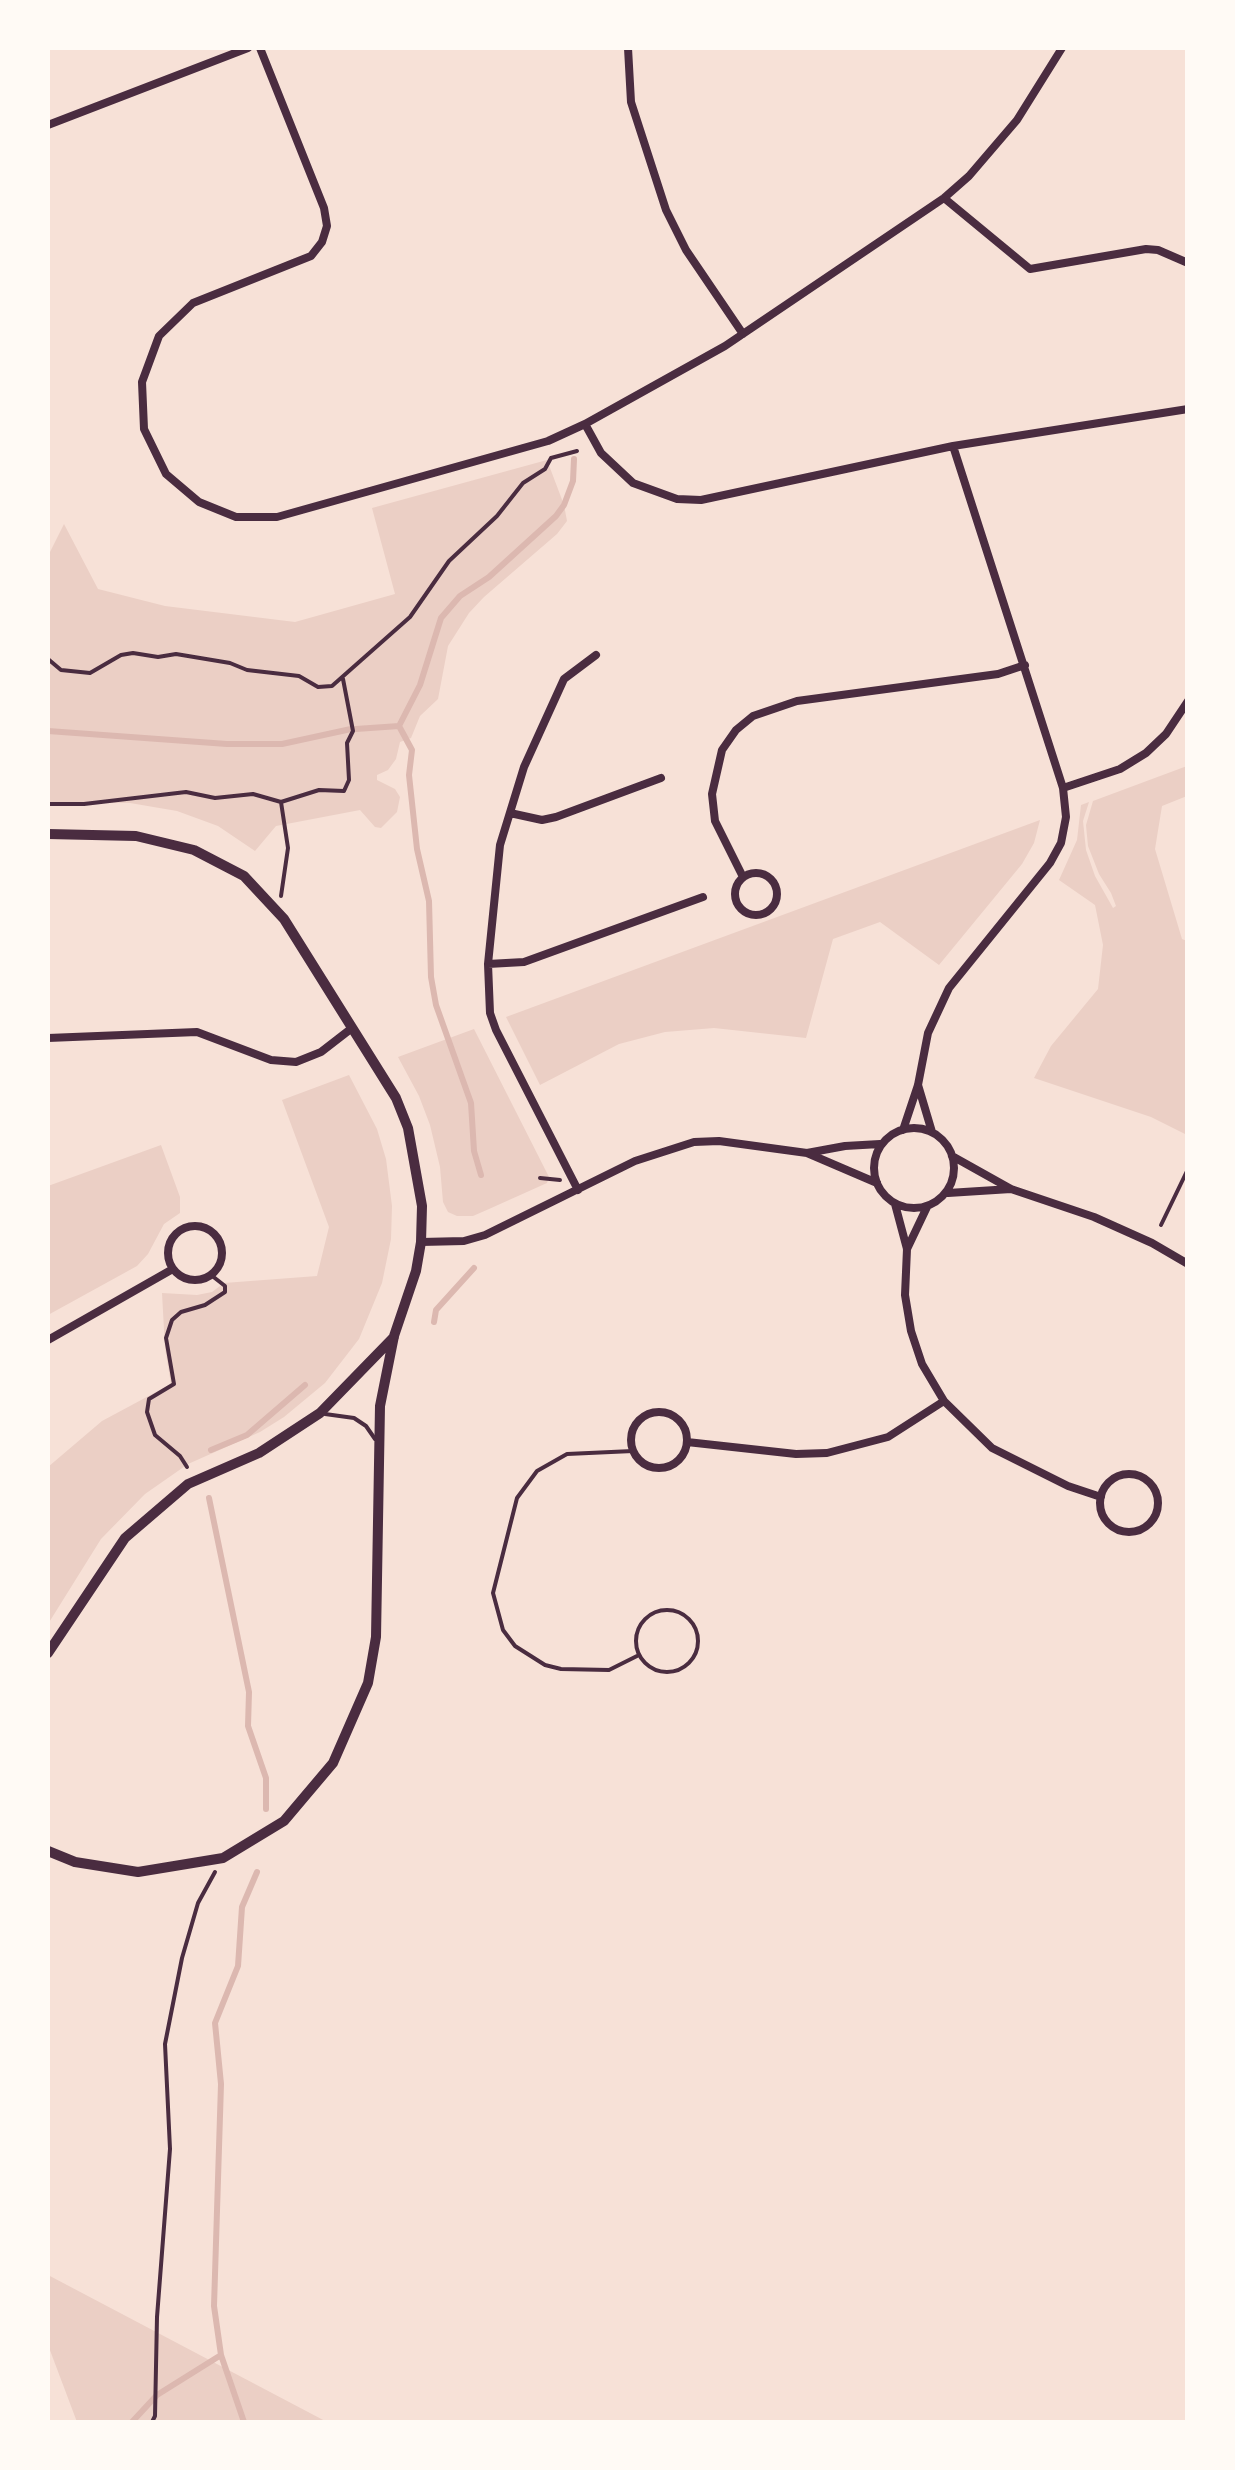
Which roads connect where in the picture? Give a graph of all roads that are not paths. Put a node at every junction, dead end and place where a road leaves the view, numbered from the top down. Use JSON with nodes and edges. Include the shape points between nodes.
{"nodes":[{"id":1,"x":248,"y":48,"type":"edge"},
{"id":2,"x":260,"y":48,"type":"edge"},
{"id":3,"x":628,"y":48,"type":"edge"},
{"id":4,"x":1062,"y":48,"type":"edge"},
{"id":5,"x":48,"y":126,"type":"edge"},
{"id":6,"x":944,"y":198,"type":"junction"},
{"id":7,"x":1188,"y":263,"type":"edge"},
{"id":8,"x":743,"y":334,"type":"junction"},
{"id":9,"x":1188,"y":409,"type":"edge"},
{"id":10,"x":585,"y":424,"type":"junction"},
{"id":11,"x":954,"y":446,"type":"junction"},
{"id":12,"x":596,"y":655,"type":"dead end"},
{"id":13,"x":1025,"y":665,"type":"junction"},
{"id":14,"x":1188,"y":701,"type":"edge"},
{"id":15,"x":661,"y":778,"type":"dead end"},
{"id":16,"x":1063,"y":788,"type":"junction"},
{"id":17,"x":510,"y":813,"type":"junction"},
{"id":18,"x":48,"y":834,"type":"edge"},
{"id":19,"x":743,"y":877,"type":"junction"},
{"id":20,"x":704,"y":897,"type":"dead end"},
{"id":21,"x":488,"y":964,"type":"junction"},
{"id":22,"x":352,"y":1028,"type":"junction"},
{"id":23,"x":48,"y":1038,"type":"edge"},
{"id":24,"x":918,"y":1085,"type":"junction"},
{"id":25,"x":903,"y":1130,"type":"junction"},
{"id":26,"x":932,"y":1132,"type":"junction"},
{"id":27,"x":880,"y":1144,"type":"junction"},
{"id":28,"x":807,"y":1154,"type":"junction"},
{"id":29,"x":952,"y":1156,"type":"junction"},
{"id":30,"x":877,"y":1183,"type":"junction"},
{"id":31,"x":1011,"y":1189,"type":"junction"},
{"id":32,"x":578,"y":1190,"type":"junction"},
{"id":33,"x":948,"y":1193,"type":"junction"},
{"id":34,"x":895,"y":1204,"type":"junction"},
{"id":35,"x":927,"y":1207,"type":"junction"},
{"id":36,"x":421,"y":1242,"type":"junction"},
{"id":37,"x":907,"y":1249,"type":"junction"},
{"id":38,"x":1188,"y":1264,"type":"edge"},
{"id":39,"x":172,"y":1270,"type":"junction"},
{"id":40,"x":394,"y":1336,"type":"junction"},
{"id":41,"x":48,"y":1340,"type":"edge"},
{"id":42,"x":944,"y":1401,"type":"junction"},
{"id":43,"x":320,"y":1414,"type":"junction"},
{"id":44,"x":687,"y":1442,"type":"junction"},
{"id":45,"x":378,"y":1443,"type":"junction"},
{"id":46,"x":633,"y":1451,"type":"junction"},
{"id":47,"x":1101,"y":1497,"type":"junction"},
{"id":48,"x":48,"y":1653,"type":"edge"},
{"id":49,"x":639,"y":1656,"type":"junction"},
{"id":50,"x":48,"y":1851,"type":"edge"}],
"edges":[{"from":1,"to":5,"type":"street"},
{"from":2,"to":10,"type":"street","via":[[327,226],[311,256],[193,303],[159,336],[142,398],[144,429],[166,474],[218,510],[277,517],[548,441]]},
{"from":3,"to":8,"type":"street","via":[[631,102],[666,210]]},
{"from":4,"to":6,"type":"street","via":[[1000,143]]},
{"from":6,"to":7,"type":"street","via":[[1030,268],[1146,249]]},
{"from":6,"to":8,"type":"street"},
{"from":8,"to":10,"type":"street"},
{"from":9,"to":11,"type":"street"},
{"from":10,"to":11,"type":"street","via":[[624,476],[677,499],[701,500]]},
{"from":11,"to":13,"type":"street"},
{"from":12,"to":17,"type":"street","via":[[564,679]]},
{"from":13,"to":16,"type":"street"},
{"from":13,"to":19,"type":"street","via":[[798,700],[753,716],[722,750],[712,794],[716,821]]},
{"from":14,"to":16,"type":"street","via":[[1146,753]]},
{"from":15,"to":17,"type":"street","via":[[556,817]]},
{"from":16,"to":24,"type":"street","via":[[1061,843],[949,988],[928,1033]]},
{"from":17,"to":21,"type":"street","via":[[500,844]]},
{"from":18,"to":22,"type":"street","via":[[136,836],[194,850],[244,876],[276,911]]},
{"from":19,"to":19,"type":"street","via":[[735,894],[742,910],[768,911],[777,895],[769,878]]},
{"from":20,"to":21,"type":"street","via":[[524,962]]},
{"from":21,"to":32,"type":"street","via":[[496,1030]]},
{"from":22,"to":23,"type":"street","via":[[296,1062],[270,1060],[197,1032]]},
{"from":22,"to":36,"type":"street","via":[[408,1128]]},
{"from":24,"to":25,"type":"street"},
{"from":24,"to":26,"type":"street"},
{"from":25,"to":26,"type":"street"},
{"from":25,"to":27,"type":"street"},
{"from":26,"to":29,"type":"street"},
{"from":27,"to":28,"type":"street"},
{"from":27,"to":30,"type":"street"},
{"from":28,"to":30,"type":"street"},
{"from":28,"to":32,"type":"street","via":[[694,1142],[635,1161]]},
{"from":29,"to":31,"type":"street"},
{"from":29,"to":33,"type":"street"},
{"from":30,"to":34,"type":"street"},
{"from":31,"to":33,"type":"street"},
{"from":31,"to":38,"type":"street","via":[[1094,1217]]},
{"from":32,"to":36,"type":"street","via":[[485,1235]]},
{"from":33,"to":35,"type":"street"},
{"from":34,"to":35,"type":"street"},
{"from":34,"to":37,"type":"street"},
{"from":35,"to":37,"type":"street"},
{"from":36,"to":40,"type":"street"},
{"from":37,"to":42,"type":"street","via":[[911,1331]]},
{"from":39,"to":39,"type":"street","via":[[174,1235],[205,1228],[220,1244],[222,1256],[211,1275],[190,1280]]},
{"from":39,"to":41,"type":"street"},
{"from":40,"to":43,"type":"street"},
{"from":40,"to":45,"type":"street"},
{"from":42,"to":44,"type":"street","via":[[888,1437],[827,1453]]},
{"from":42,"to":47,"type":"street","via":[[992,1448]]},
{"from":43,"to":45,"type":"lane","via":[[354,1418]]},
{"from":43,"to":48,"type":"street","via":[[259,1453],[196,1481],[126,1538]]},
{"from":44,"to":46,"type":"street","via":[[668,1467],[647,1466]]},
{"from":44,"to":46,"type":"street","via":[[671,1415],[649,1414],[633,1429]]},
{"from":45,"to":50,"type":"street","via":[[376,1637],[368,1684],[333,1763],[284,1821],[223,1858],[138,1872]]},
{"from":46,"to":49,"type":"lane","via":[[568,1454],[526,1484],[513,1508],[493,1593],[503,1630],[545,1665],[609,1670]]},
{"from":47,"to":47,"type":"street","via":[[1104,1519],[1122,1532],[1144,1528],[1157,1510],[1154,1488],[1136,1475],[1114,1479]]},
{"from":49,"to":49,"type":"lane","via":[[659,1672],[685,1667],[699,1645],[692,1620],[668,1609],[644,1618],[637,1630]]}]}
